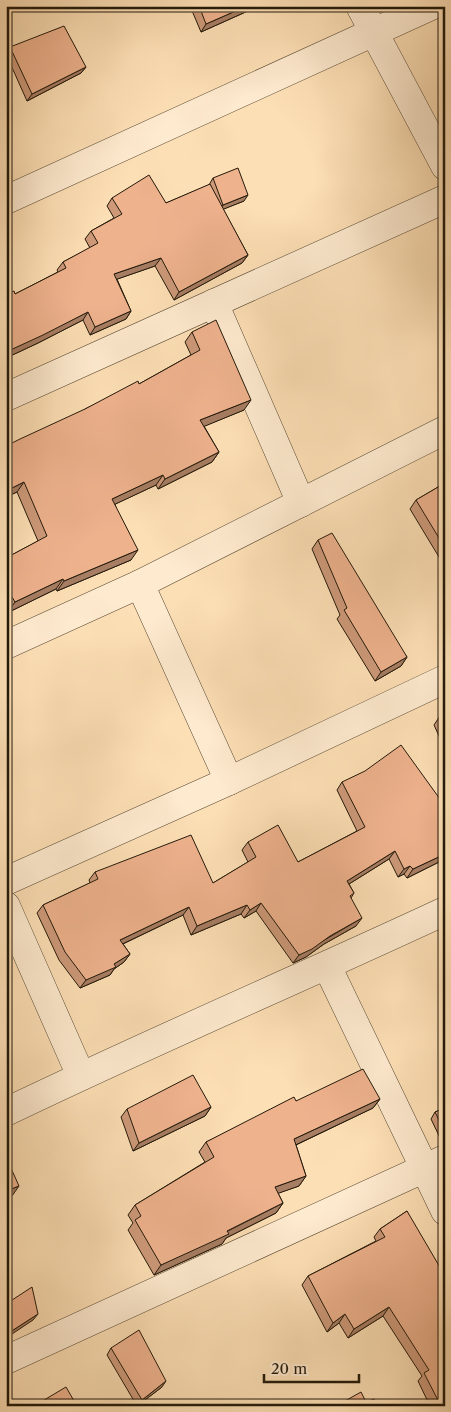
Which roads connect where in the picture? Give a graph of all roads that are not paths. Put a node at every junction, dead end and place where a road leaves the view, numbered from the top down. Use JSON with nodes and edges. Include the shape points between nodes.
{"nodes":[{"id":1,"x":360,"y":6,"type":"edge"},
{"id":2,"x":431,"y":6,"type":"edge"},
{"id":3,"x":374,"y":34,"type":"junction"},
{"id":4,"x":445,"y":166,"type":"edge"},
{"id":5,"x":445,"y":199,"type":"edge"},
{"id":6,"x":6,"y":200,"type":"edge"},
{"id":7,"x":214,"y":304,"type":"junction"},
{"id":8,"x":6,"y":397,"type":"edge"},
{"id":9,"x":445,"y":430,"type":"edge"},
{"id":10,"x":301,"y":503,"type":"junction"},
{"id":11,"x":140,"y":584,"type":"junction"},
{"id":12,"x":6,"y":645,"type":"edge"},
{"id":13,"x":445,"y":679,"type":"edge"},
{"id":14,"x":228,"y":781,"type":"junction"},
{"id":15,"x":6,"y":881,"type":"edge"},
{"id":16,"x":6,"y":906,"type":"edge"},
{"id":17,"x":445,"y":911,"type":"edge"},
{"id":18,"x":327,"y":966,"type":"junction"},
{"id":19,"x":81,"y":1076,"type":"junction"},
{"id":20,"x":6,"y":1112,"type":"edge"},
{"id":21,"x":434,"y":1164,"type":"edge"},
{"id":22,"x":445,"y":1211,"type":"edge"},
{"id":23,"x":6,"y":1360,"type":"edge"}],
"edges":[{"from":1,"to":3,"type":"street"},
{"from":2,"to":3,"type":"street"},
{"from":3,"to":4,"type":"street"},
{"from":3,"to":6,"type":"street"},
{"from":5,"to":7,"type":"street"},
{"from":7,"to":8,"type":"street"},
{"from":7,"to":10,"type":"street"},
{"from":9,"to":10,"type":"street"},
{"from":10,"to":11,"type":"street"},
{"from":11,"to":12,"type":"street"},
{"from":11,"to":14,"type":"street"},
{"from":13,"to":14,"type":"street"},
{"from":14,"to":15,"type":"street"},
{"from":16,"to":19,"type":"street"},
{"from":17,"to":18,"type":"street"},
{"from":18,"to":19,"type":"street"},
{"from":18,"to":21,"type":"street"},
{"from":19,"to":20,"type":"street"},
{"from":21,"to":22,"type":"street"},
{"from":21,"to":23,"type":"street"}]}
